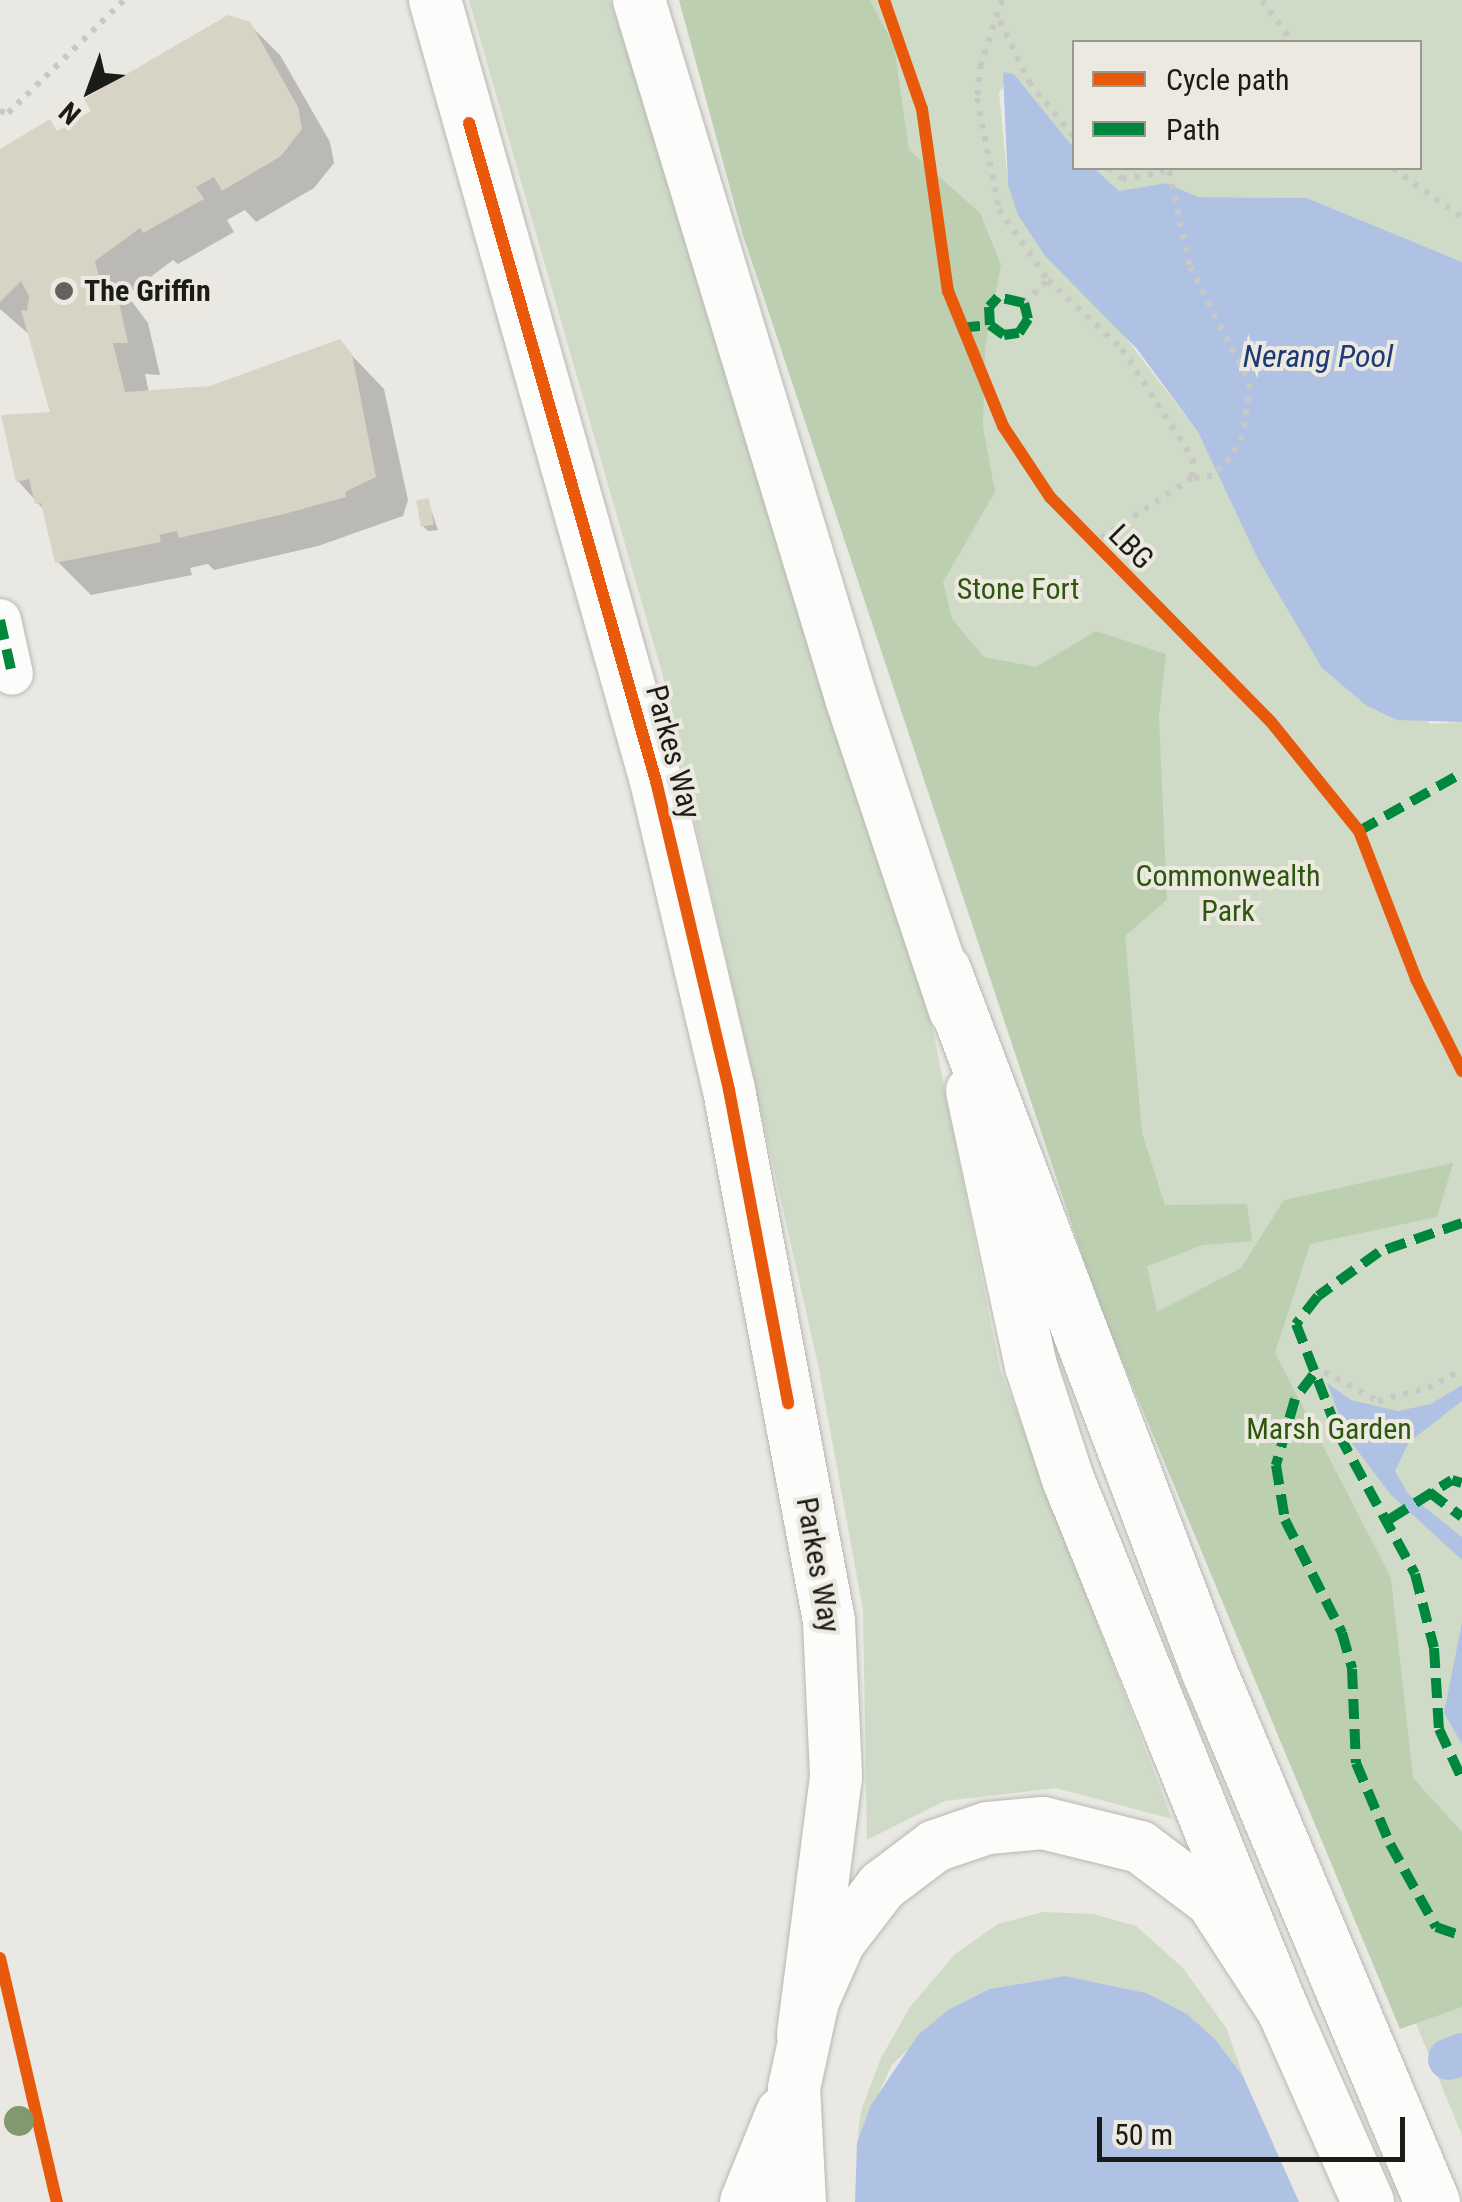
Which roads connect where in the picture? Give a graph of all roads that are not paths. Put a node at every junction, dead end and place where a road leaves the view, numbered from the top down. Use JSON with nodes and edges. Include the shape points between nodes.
{"nodes":[{"id":1,"x":435,"y":0,"type":"edge"},
{"id":2,"x":639,"y":0,"type":"edge"},
{"id":3,"x":0,"y":620,"type":"edge"},
{"id":4,"x":12,"y":674,"type":"dead end"},
{"id":5,"x":943,"y":970,"type":"junction"},
{"id":6,"x":1283,"y":2010,"type":"junction"},
{"id":7,"x":802,"y":2040,"type":"junction"},
{"id":8,"x":746,"y":2202,"type":"edge"},
{"id":9,"x":800,"y":2202,"type":"edge"},
{"id":10,"x":1368,"y":2202,"type":"edge"},
{"id":11,"x":1432,"y":2202,"type":"edge"}],
"edges":[{"from":1,"to":7,"type":"main road","name":"Parkes Way","via":[[656,781],[729,1090],[830,1621],[836,1778]]},
{"from":2,"to":5,"type":"main road","via":[[847,683]]},
{"from":3,"to":4,"type":"street"},
{"from":5,"to":6,"type":"main road","via":[[1044,1406],[1099,1562]]},
{"from":5,"to":11,"type":"highway","via":[[1208,1670]]},
{"from":6,"to":7,"type":"main road","via":[[1239,1933],[1167,1862],[1076,1826],[1016,1824],[936,1846],[882,1886],[839,1942]]},
{"from":6,"to":10,"type":"main road"},
{"from":7,"to":8,"type":"main road","via":[[776,2135]]},
{"from":7,"to":9,"type":"main road","via":[[792,2125]]}]}
